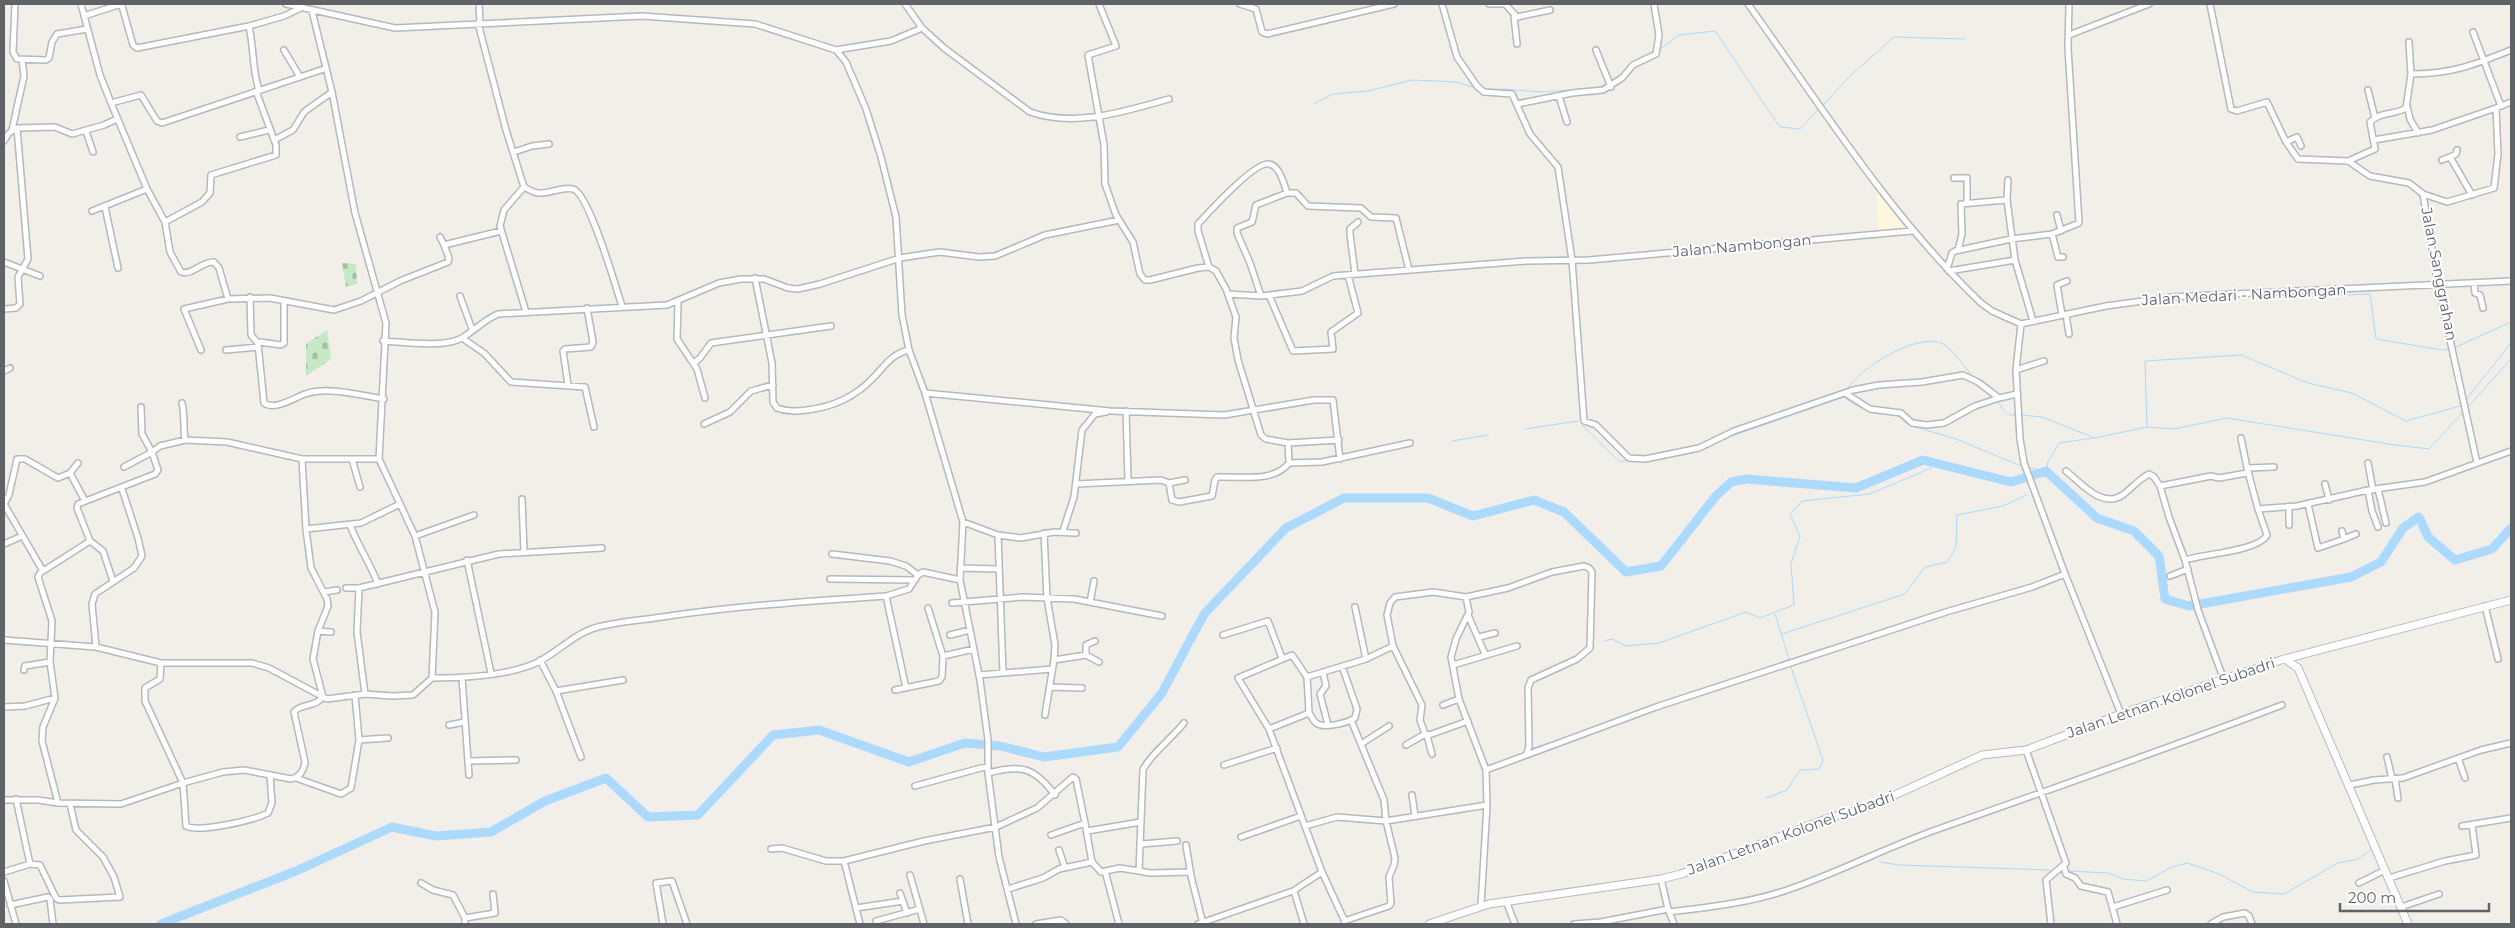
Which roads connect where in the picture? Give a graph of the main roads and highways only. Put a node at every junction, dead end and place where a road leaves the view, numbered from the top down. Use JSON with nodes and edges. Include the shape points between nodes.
{"nodes":[{"id":1,"x":2511,"y":600,"type":"edge"},
{"id":2,"x":2296,"y":656,"type":"junction"},
{"id":3,"x":2285,"y":659,"type":"junction"},
{"id":4,"x":2298,"y":668,"type":"junction"},
{"id":5,"x":1432,"y":924,"type":"edge"},
{"id":6,"x":2406,"y":924,"type":"edge"}],
"edges":[{"from":1,"to":2,"type":"main road","name":"Jalan Letnan Kolonel Subadri"},
{"from":2,"to":3,"type":"main road","name":"Jalan Letnan Kolonel Subadri"},
{"from":2,"to":4,"type":"main road"},
{"from":3,"to":4,"type":"main road","name":"Jalan Letnan Kolonel Subadri"},
{"from":3,"to":5,"type":"main road","name":"Jalan Letnan Kolonel Subadri","via":[[2026,750],[2001,751],[1974,758],[1871,806],[1828,818],[1681,874],[1481,906]]},
{"from":4,"to":6,"type":"main road","name":"Jalan Letnan Kolonel Subadri"}]}
